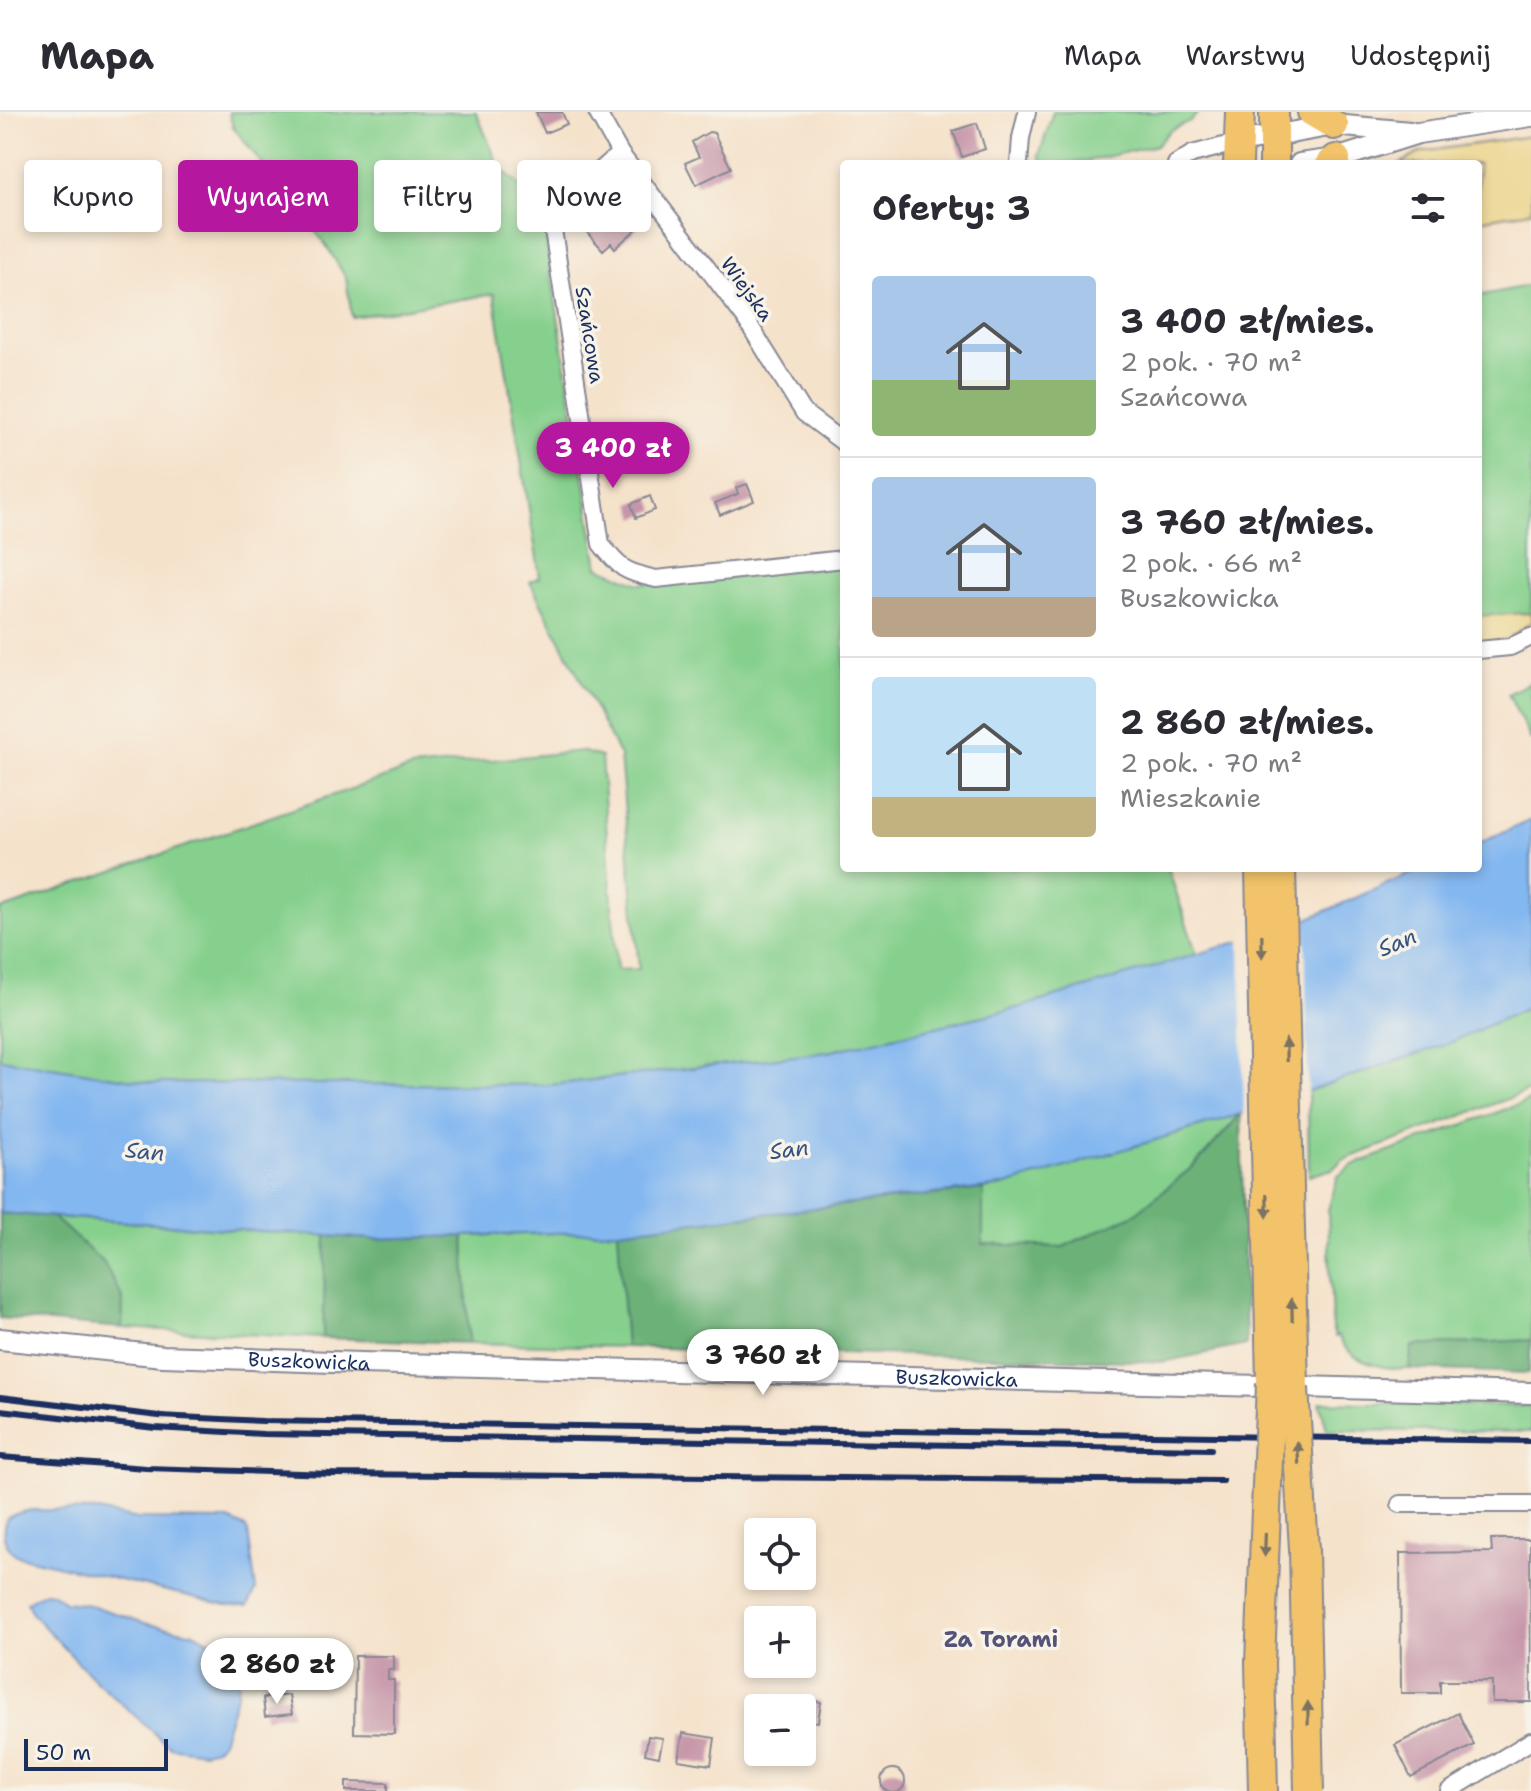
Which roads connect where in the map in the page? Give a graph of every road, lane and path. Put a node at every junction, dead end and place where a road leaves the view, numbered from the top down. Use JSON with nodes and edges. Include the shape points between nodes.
{"nodes":[{"id":1,"x":597,"y":112,"type":"edge"},
{"id":2,"x":1027,"y":112,"type":"edge"},
{"id":3,"x":1240,"y":112,"type":"edge"},
{"id":4,"x":1531,"y":116,"type":"edge"},
{"id":5,"x":1323,"y":119,"type":"edge"},
{"id":6,"x":1418,"y":133,"type":"junction"},
{"id":7,"x":1274,"y":138,"type":"edge"},
{"id":8,"x":620,"y":153,"type":"junction"},
{"id":9,"x":1239,"y":153,"type":"edge"},
{"id":10,"x":1019,"y":160,"type":"edge"},
{"id":11,"x":1182,"y":160,"type":"edge"},
{"id":12,"x":1339,"y":160,"type":"edge"},
{"id":13,"x":840,"y":440,"type":"edge"},
{"id":14,"x":840,"y":559,"type":"edge"},
{"id":15,"x":1531,"y":637,"type":"edge"},
{"id":16,"x":1482,"y":650,"type":"edge"},
{"id":17,"x":1260,"y":872,"type":"edge"},
{"id":18,"x":1281,"y":872,"type":"edge"},
{"id":19,"x":0,"y":1339,"type":"edge"},
{"id":20,"x":1531,"y":1393,"type":"edge"},
{"id":21,"x":1400,"y":1504,"type":"dead end"},
{"id":22,"x":1531,"y":1504,"type":"edge"},
{"id":23,"x":1531,"y":1741,"type":"edge"},
{"id":24,"x":1263,"y":1791,"type":"edge"},
{"id":25,"x":1309,"y":1791,"type":"edge"},
{"id":26,"x":1449,"y":1791,"type":"edge"}],
"edges":[{"from":1,"to":8,"type":"street","name":"Wiejska"},
{"from":2,"to":10,"type":"street"},
{"from":3,"to":9,"type":"highway"},
{"from":4,"to":6,"type":"street"},
{"from":5,"to":6,"type":"street"},
{"from":5,"to":7,"type":"street"},
{"from":6,"to":12,"type":"street"},
{"from":7,"to":9,"type":"street"},
{"from":8,"to":13,"type":"street","name":"Wiejska","via":[[745,318],[804,413]]},
{"from":8,"to":14,"type":"street","name":"Szańcowa","via":[[556,210],[552,223],[601,544],[630,574],[656,579]]},
{"from":9,"to":11,"type":"street","via":[[1192,154]]},
{"from":15,"to":16,"type":"street","via":[[1510,647]]},
{"from":17,"to":24,"type":"highway","one_way":true,"bridge":true,"via":[[1271,1383],[1260,1663]]},
{"from":25,"to":18,"type":"highway","one_way":true,"bridge":true},
{"from":19,"to":20,"type":"street","name":"Buszkowicka","via":[[163,1356]]},
{"from":21,"to":22,"type":"street"},
{"from":23,"to":26,"type":"street"}]}
